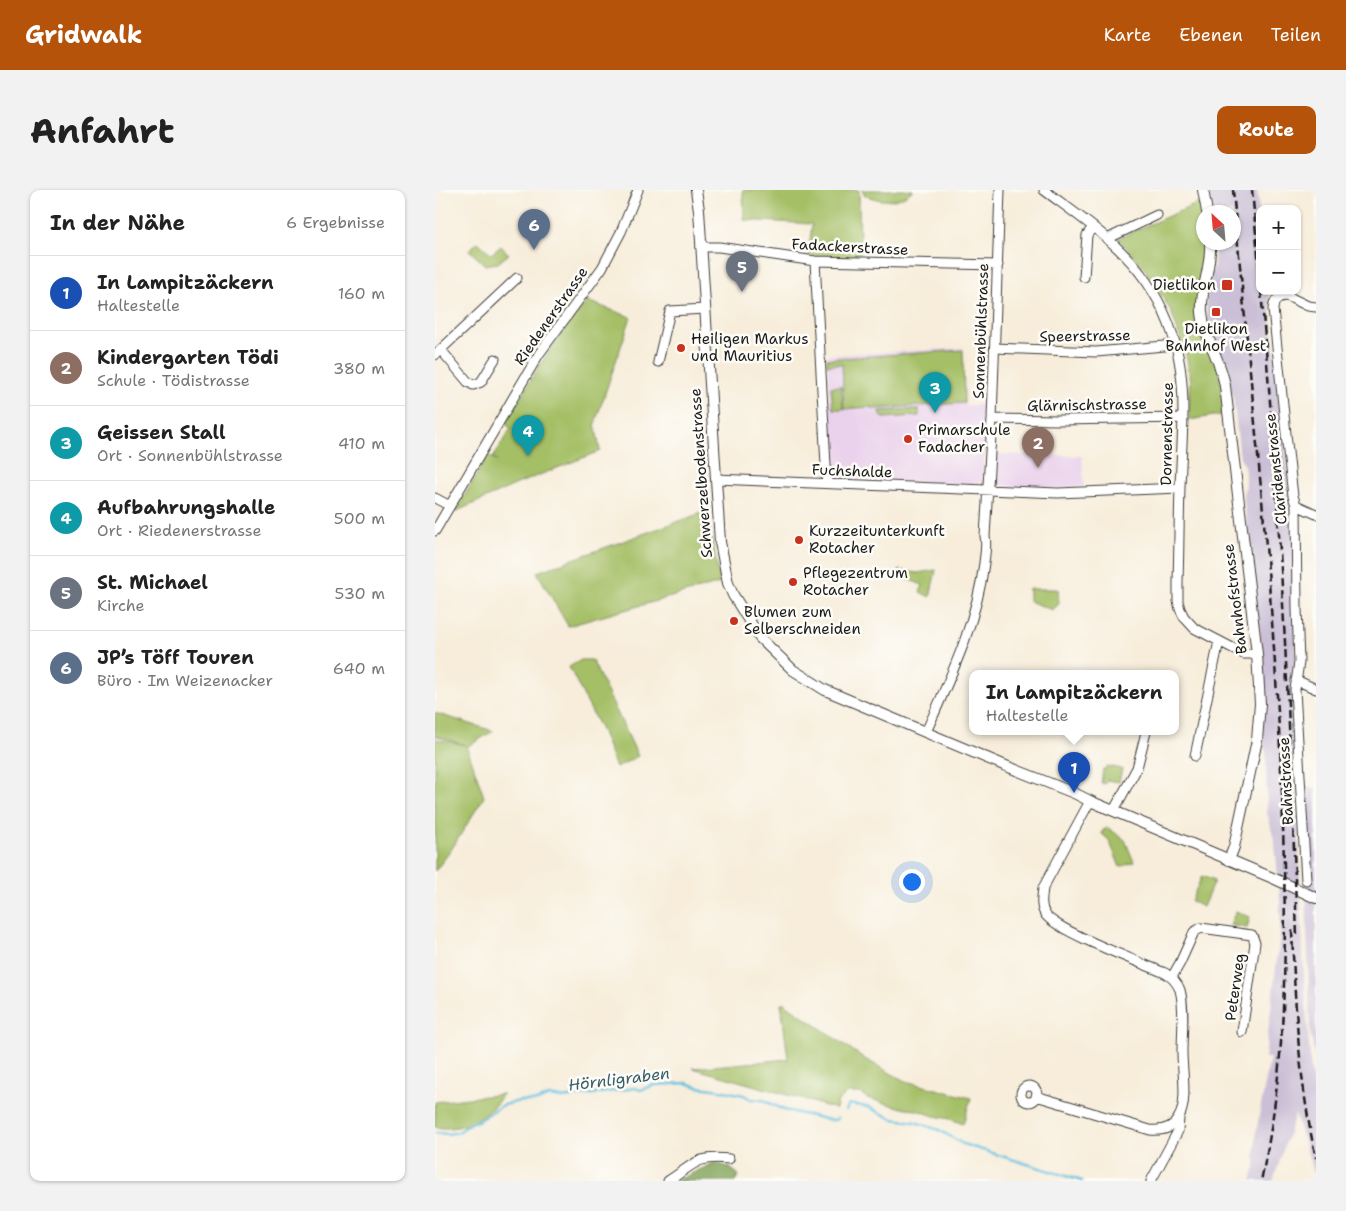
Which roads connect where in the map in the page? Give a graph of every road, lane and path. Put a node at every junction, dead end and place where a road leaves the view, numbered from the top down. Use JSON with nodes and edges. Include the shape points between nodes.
{"nodes":[{"id":1,"x":638,"y":190,"type":"edge"},
{"id":2,"x":695,"y":190,"type":"edge"},
{"id":3,"x":1000,"y":190,"type":"edge"},
{"id":4,"x":1044,"y":190,"type":"edge"},
{"id":5,"x":1203,"y":190,"type":"edge"},
{"id":6,"x":1206,"y":205,"type":"edge"},
{"id":7,"x":1157,"y":215,"type":"dead end"},
{"id":8,"x":1093,"y":227,"type":"junction"},
{"id":9,"x":1107,"y":238,"type":"junction"},
{"id":10,"x":701,"y":247,"type":"junction"},
{"id":11,"x":1210,"y":250,"type":"edge"},
{"id":12,"x":815,"y":261,"type":"junction"},
{"id":13,"x":998,"y":265,"type":"junction"},
{"id":14,"x":1084,"y":277,"type":"dead end"},
{"id":15,"x":517,"y":278,"type":"dead end"},
{"id":16,"x":1316,"y":307,"type":"edge"},
{"id":17,"x":705,"y":309,"type":"junction"},
{"id":18,"x":1176,"y":345,"type":"junction"},
{"id":19,"x":995,"y":348,"type":"junction"},
{"id":20,"x":438,"y":353,"type":"edge"},
{"id":21,"x":495,"y":359,"type":"dead end"},
{"id":22,"x":658,"y":362,"type":"dead end"},
{"id":23,"x":1183,"y":418,"type":"junction"},
{"id":24,"x":992,"y":419,"type":"junction"},
{"id":25,"x":716,"y":479,"type":"junction"},
{"id":26,"x":827,"y":484,"type":"junction"},
{"id":27,"x":1180,"y":488,"type":"junction"},
{"id":28,"x":987,"y":490,"type":"junction"},
{"id":29,"x":435,"y":498,"type":"edge"},
{"id":30,"x":1296,"y":505,"type":"junction"},
{"id":31,"x":449,"y":506,"type":"junction"},
{"id":32,"x":1316,"y":514,"type":"edge"},
{"id":33,"x":435,"y":531,"type":"edge"},
{"id":34,"x":1219,"y":641,"type":"junction"},
{"id":35,"x":1257,"y":654,"type":"junction"},
{"id":36,"x":1296,"y":680,"type":"junction"},
{"id":37,"x":1316,"y":689,"type":"edge"},
{"id":38,"x":927,"y":732,"type":"junction"},
{"id":39,"x":1146,"y":735,"type":"edge"},
{"id":40,"x":1195,"y":756,"type":"dead end"},
{"id":41,"x":1090,"y":801,"type":"junction"},
{"id":42,"x":1114,"y":810,"type":"junction"},
{"id":43,"x":1229,"y":860,"type":"junction"},
{"id":44,"x":1305,"y":880,"type":"dead end"},
{"id":45,"x":1316,"y":898,"type":"edge"},
{"id":46,"x":1172,"y":977,"type":"junction"},
{"id":47,"x":1242,"y":1032,"type":"dead end"},
{"id":48,"x":1036,"y":1096,"type":"junction"},
{"id":49,"x":1179,"y":1118,"type":"junction"},
{"id":50,"x":729,"y":1158,"type":"dead end"},
{"id":51,"x":668,"y":1181,"type":"edge"},
{"id":52,"x":1151,"y":1181,"type":"edge"}],
"edges":[{"from":1,"to":31,"type":"street","name":"Riedenerstrasse","via":[[606,262],[539,354]]},
{"from":2,"to":10,"type":"street","name":"Schwerzelbodenstrasse","via":[[699,204]]},
{"from":3,"to":13,"type":"street","name":"Sonnenbühlstrasse"},
{"from":4,"to":8,"type":"street","name":"Dornenstrasse"},
{"from":5,"to":6,"type":"street"},
{"from":7,"to":9,"type":"street"},
{"from":8,"to":9,"type":"street","name":"Dornenstrasse"},
{"from":8,"to":14,"type":"street","via":[[1087,235]]},
{"from":9,"to":18,"type":"street","name":"Dornenstrasse","via":[[1146,281]]},
{"from":10,"to":12,"type":"street","name":"Fadackerstrasse"},
{"from":10,"to":17,"type":"street","name":"Schwerzelbodenstrasse"},
{"from":11,"to":35,"type":"street","name":"Bahnhofstrasse","via":[[1202,312],[1225,386]]},
{"from":12,"to":13,"type":"street","name":"Fadackerstrasse"},
{"from":12,"to":26,"type":"street"},
{"from":13,"to":19,"type":"street","name":"Sonnenbühlstrasse"},
{"from":15,"to":20,"type":"street"},
{"from":16,"to":30,"type":"street","name":"Claridenstrasse","via":[[1287,296],[1278,298],[1273,309]]},
{"from":17,"to":22,"type":"street","via":[[671,311]]},
{"from":17,"to":25,"type":"street","name":"Schwerzelbodenstrasse"},
{"from":18,"to":19,"type":"street","name":"Speerstrasse","via":[[1096,352]]},
{"from":18,"to":23,"type":"street","name":"Dornenstrasse","via":[[1183,384]]},
{"from":19,"to":24,"type":"street","name":"Sonnenbühlstrasse"},
{"from":20,"to":21,"type":"street","via":[[473,385],[481,382]]},
{"from":23,"to":24,"type":"street","name":"Glärnischstrasse"},
{"from":23,"to":27,"type":"street","name":"Dornenstrasse"},
{"from":24,"to":28,"type":"street","name":"Sonnenbühlstrasse"},
{"from":25,"to":26,"type":"street","name":"Fuchshalde"},
{"from":25,"to":38,"type":"street","name":"Schwerzelbodenstrasse","via":[[720,542],[727,573],[735,586],[740,605],[760,638],[793,670],[825,690]]},
{"from":26,"to":28,"type":"street","name":"Fuchshalde"},
{"from":27,"to":28,"type":"street","name":"Fuchshalde","via":[[1058,493]]},
{"from":27,"to":34,"type":"street","name":"Dornenstrasse","via":[[1180,609],[1194,628]]},
{"from":28,"to":38,"type":"street","name":"Sonnenbühlstrasse","via":[[986,542],[980,586],[962,648]]},
{"from":29,"to":31,"type":"street"},
{"from":30,"to":32,"type":"street"},
{"from":30,"to":36,"type":"street","name":"Claridenstrasse","via":[[1299,662]]},
{"from":31,"to":33,"type":"street","name":"Riedenerstrasse"},
{"from":34,"to":35,"type":"street","name":"Dornenstrasse","via":[[1244,654]]},
{"from":34,"to":40,"type":"street"},
{"from":35,"to":43,"type":"street","name":"Bahnhofstrasse","via":[[1260,704],[1257,740]]},
{"from":36,"to":37,"type":"street"},
{"from":36,"to":44,"type":"street","name":"Bahnstrasse"},
{"from":38,"to":41,"type":"street","name":"Schwerzelbodenstrasse"},
{"from":39,"to":42,"type":"street","via":[[1140,762]]},
{"from":41,"to":42,"type":"street","name":"Schwerzelbodenstrasse"},
{"from":41,"to":46,"type":"street","via":[[1043,888],[1043,910],[1048,919],[1064,929]]},
{"from":42,"to":43,"type":"street","name":"Schwerzelbodenstrasse"},
{"from":43,"to":45,"type":"street"},
{"from":46,"to":47,"type":"street","name":"Peterweg","via":[[1194,932],[1201,928],[1252,935],[1255,943]]},
{"from":46,"to":49,"type":"street","via":[[1181,992],[1183,1029],[1183,1098]]},
{"from":48,"to":48,"type":"street","via":[[1036,1091],[1030,1086],[1021,1092],[1026,1102],[1031,1102]]},
{"from":48,"to":49,"type":"street","via":[[1150,1130],[1169,1128]]},
{"from":49,"to":52,"type":"street","via":[[1178,1131]]},
{"from":50,"to":51,"type":"street","via":[[699,1160]]}]}
